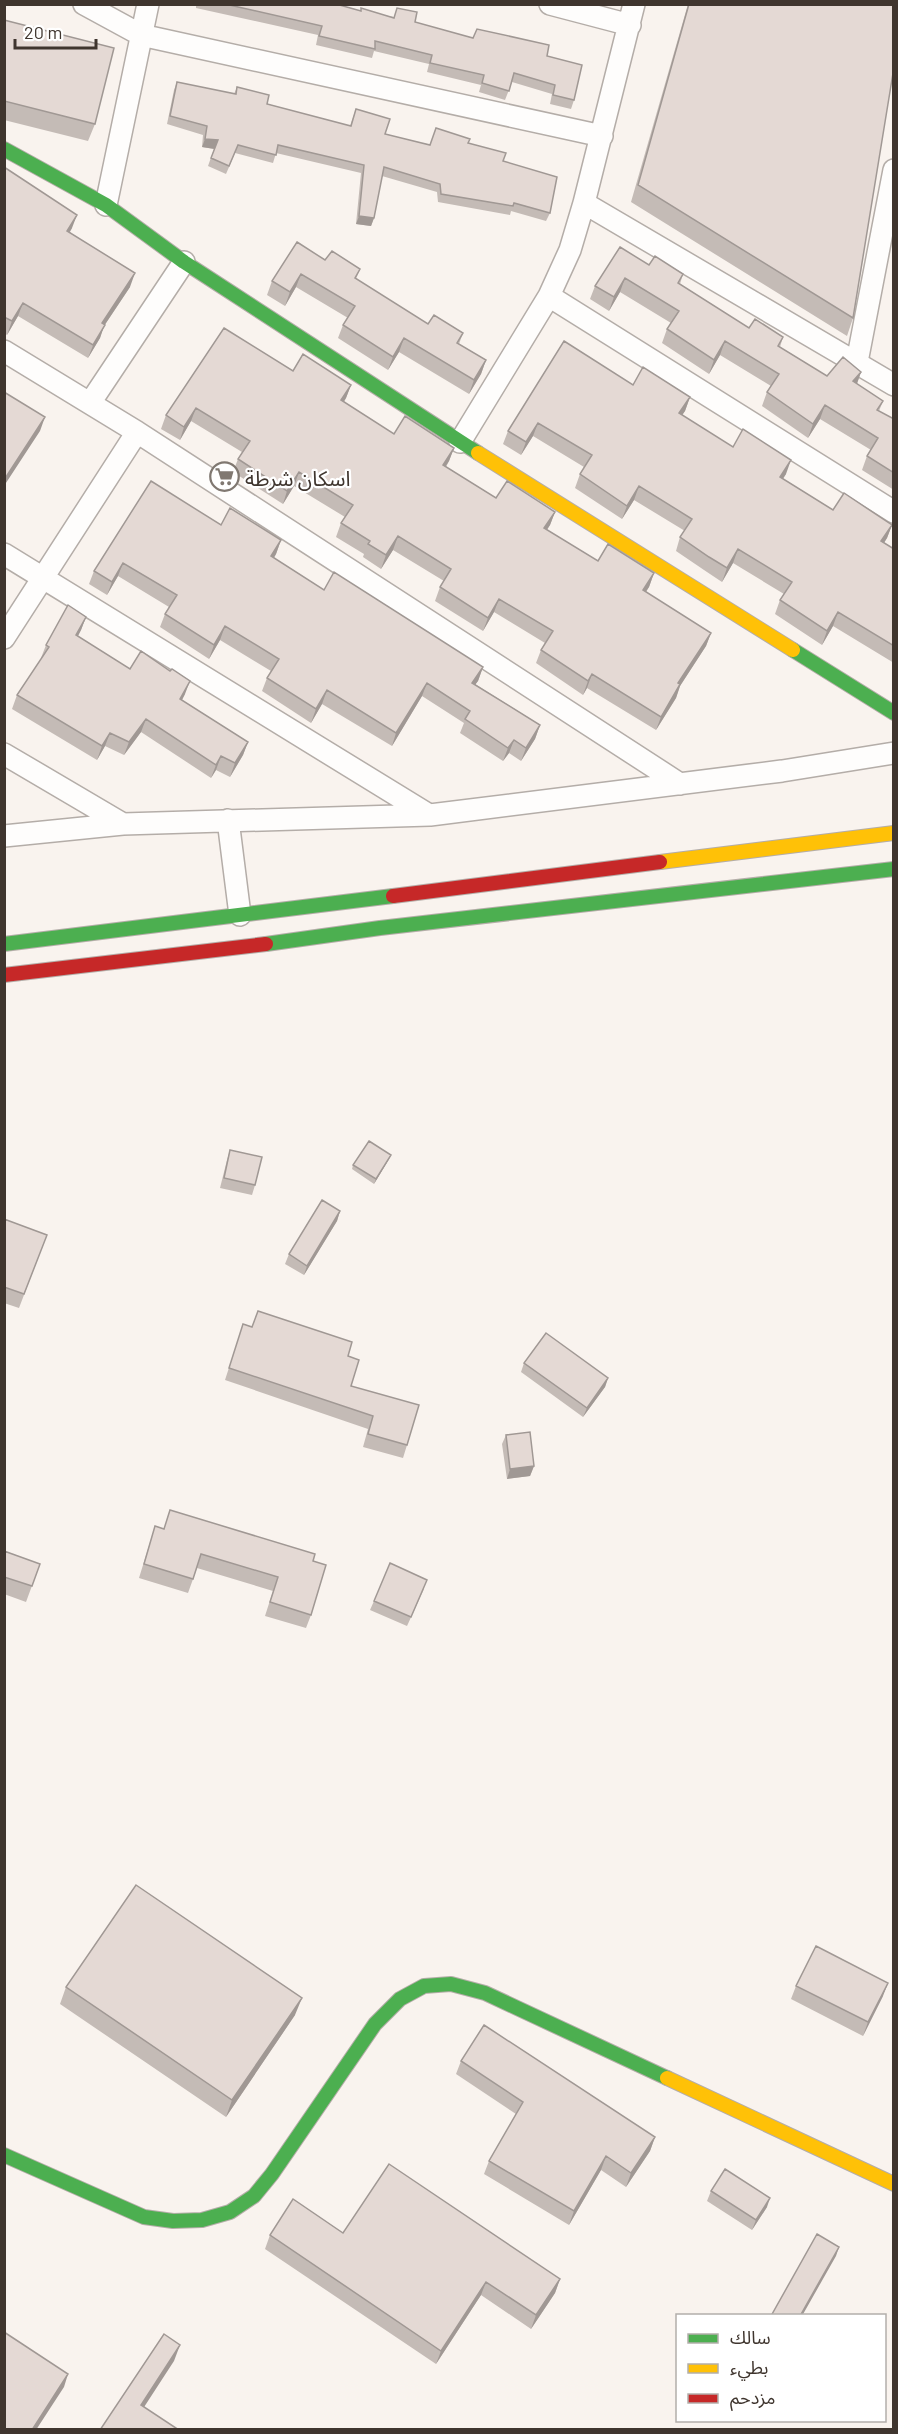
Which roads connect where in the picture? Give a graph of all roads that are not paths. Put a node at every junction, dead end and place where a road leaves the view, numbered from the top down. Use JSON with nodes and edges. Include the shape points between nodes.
{"nodes":[{"id":1,"x":84,"y":4,"type":"edge"},
{"id":2,"x":148,"y":4,"type":"edge"},
{"id":3,"x":550,"y":4,"type":"edge"},
{"id":4,"x":634,"y":4,"type":"edge"},
{"id":5,"x":630,"y":25,"type":"junction"},
{"id":6,"x":141,"y":35,"type":"junction"},
{"id":7,"x":602,"y":136,"type":"junction"},
{"id":8,"x":4,"y":148,"type":"edge"},
{"id":9,"x":894,"y":170,"type":"edge"},
{"id":10,"x":584,"y":203,"type":"junction"},
{"id":11,"x":106,"y":205,"type":"junction"},
{"id":12,"x":184,"y":262,"type":"junction"},
{"id":13,"x":549,"y":296,"type":"junction"},
{"id":14,"x":4,"y":351,"type":"edge"},
{"id":15,"x":857,"y":362,"type":"junction"},
{"id":16,"x":894,"y":385,"type":"edge"},
{"id":17,"x":90,"y":404,"type":"junction"},
{"id":18,"x":136,"y":432,"type":"junction"},
{"id":19,"x":460,"y":442,"type":"junction"},
{"id":20,"x":894,"y":512,"type":"edge"},
{"id":21,"x":4,"y":554,"type":"edge"},
{"id":22,"x":42,"y":578,"type":"junction"},
{"id":23,"x":4,"y":638,"type":"edge"},
{"id":24,"x":894,"y":713,"type":"edge"},
{"id":25,"x":894,"y":753,"type":"edge"},
{"id":26,"x":4,"y":754,"type":"edge"},
{"id":27,"x":680,"y":784,"type":"junction"},
{"id":28,"x":430,"y":815,"type":"junction"},
{"id":29,"x":228,"y":820,"type":"junction"},
{"id":30,"x":123,"y":824,"type":"junction"},
{"id":31,"x":894,"y":833,"type":"edge"},
{"id":32,"x":4,"y":836,"type":"edge"},
{"id":33,"x":894,"y":869,"type":"edge"},
{"id":34,"x":240,"y":915,"type":"junction"},
{"id":35,"x":4,"y":944,"type":"edge"},
{"id":36,"x":4,"y":975,"type":"edge"},
{"id":37,"x":4,"y":2155,"type":"edge"},
{"id":38,"x":894,"y":2184,"type":"edge"}],
"edges":[{"from":1,"to":6,"type":"street"},
{"from":2,"to":6,"type":"street"},
{"from":3,"to":5,"type":"street"},
{"from":4,"to":5,"type":"street"},
{"from":5,"to":7,"type":"street"},
{"from":6,"to":7,"type":"street"},
{"from":6,"to":11,"type":"street"},
{"from":7,"to":10,"type":"street"},
{"from":8,"to":11,"type":"main road"},
{"from":9,"to":15,"type":"street"},
{"from":10,"to":13,"type":"street","via":[[570,250]]},
{"from":10,"to":15,"type":"street"},
{"from":11,"to":12,"type":"main road"},
{"from":12,"to":17,"type":"street"},
{"from":12,"to":19,"type":"main road"},
{"from":13,"to":19,"type":"street"},
{"from":13,"to":20,"type":"street"},
{"from":14,"to":17,"type":"street"},
{"from":15,"to":16,"type":"street"},
{"from":17,"to":18,"type":"street"},
{"from":18,"to":22,"type":"street"},
{"from":18,"to":27,"type":"street"},
{"from":19,"to":24,"type":"main road"},
{"from":21,"to":22,"type":"street"},
{"from":22,"to":23,"type":"street"},
{"from":22,"to":28,"type":"street"},
{"from":25,"to":27,"type":"street"},
{"from":26,"to":30,"type":"street"},
{"from":27,"to":28,"type":"street"},
{"from":28,"to":29,"type":"street"},
{"from":29,"to":30,"type":"street"},
{"from":29,"to":34,"type":"street"},
{"from":30,"to":32,"type":"street"},
{"from":31,"to":34,"type":"main road"},
{"from":33,"to":36,"type":"main road"},
{"from":34,"to":35,"type":"main road"},
{"from":37,"to":38,"type":"main road","via":[[144,2217],[168,2223],[201,2222],[231,2211],[253,2197],[272,2174],[394,2002],[415,1988],[460,1984]]}]}
